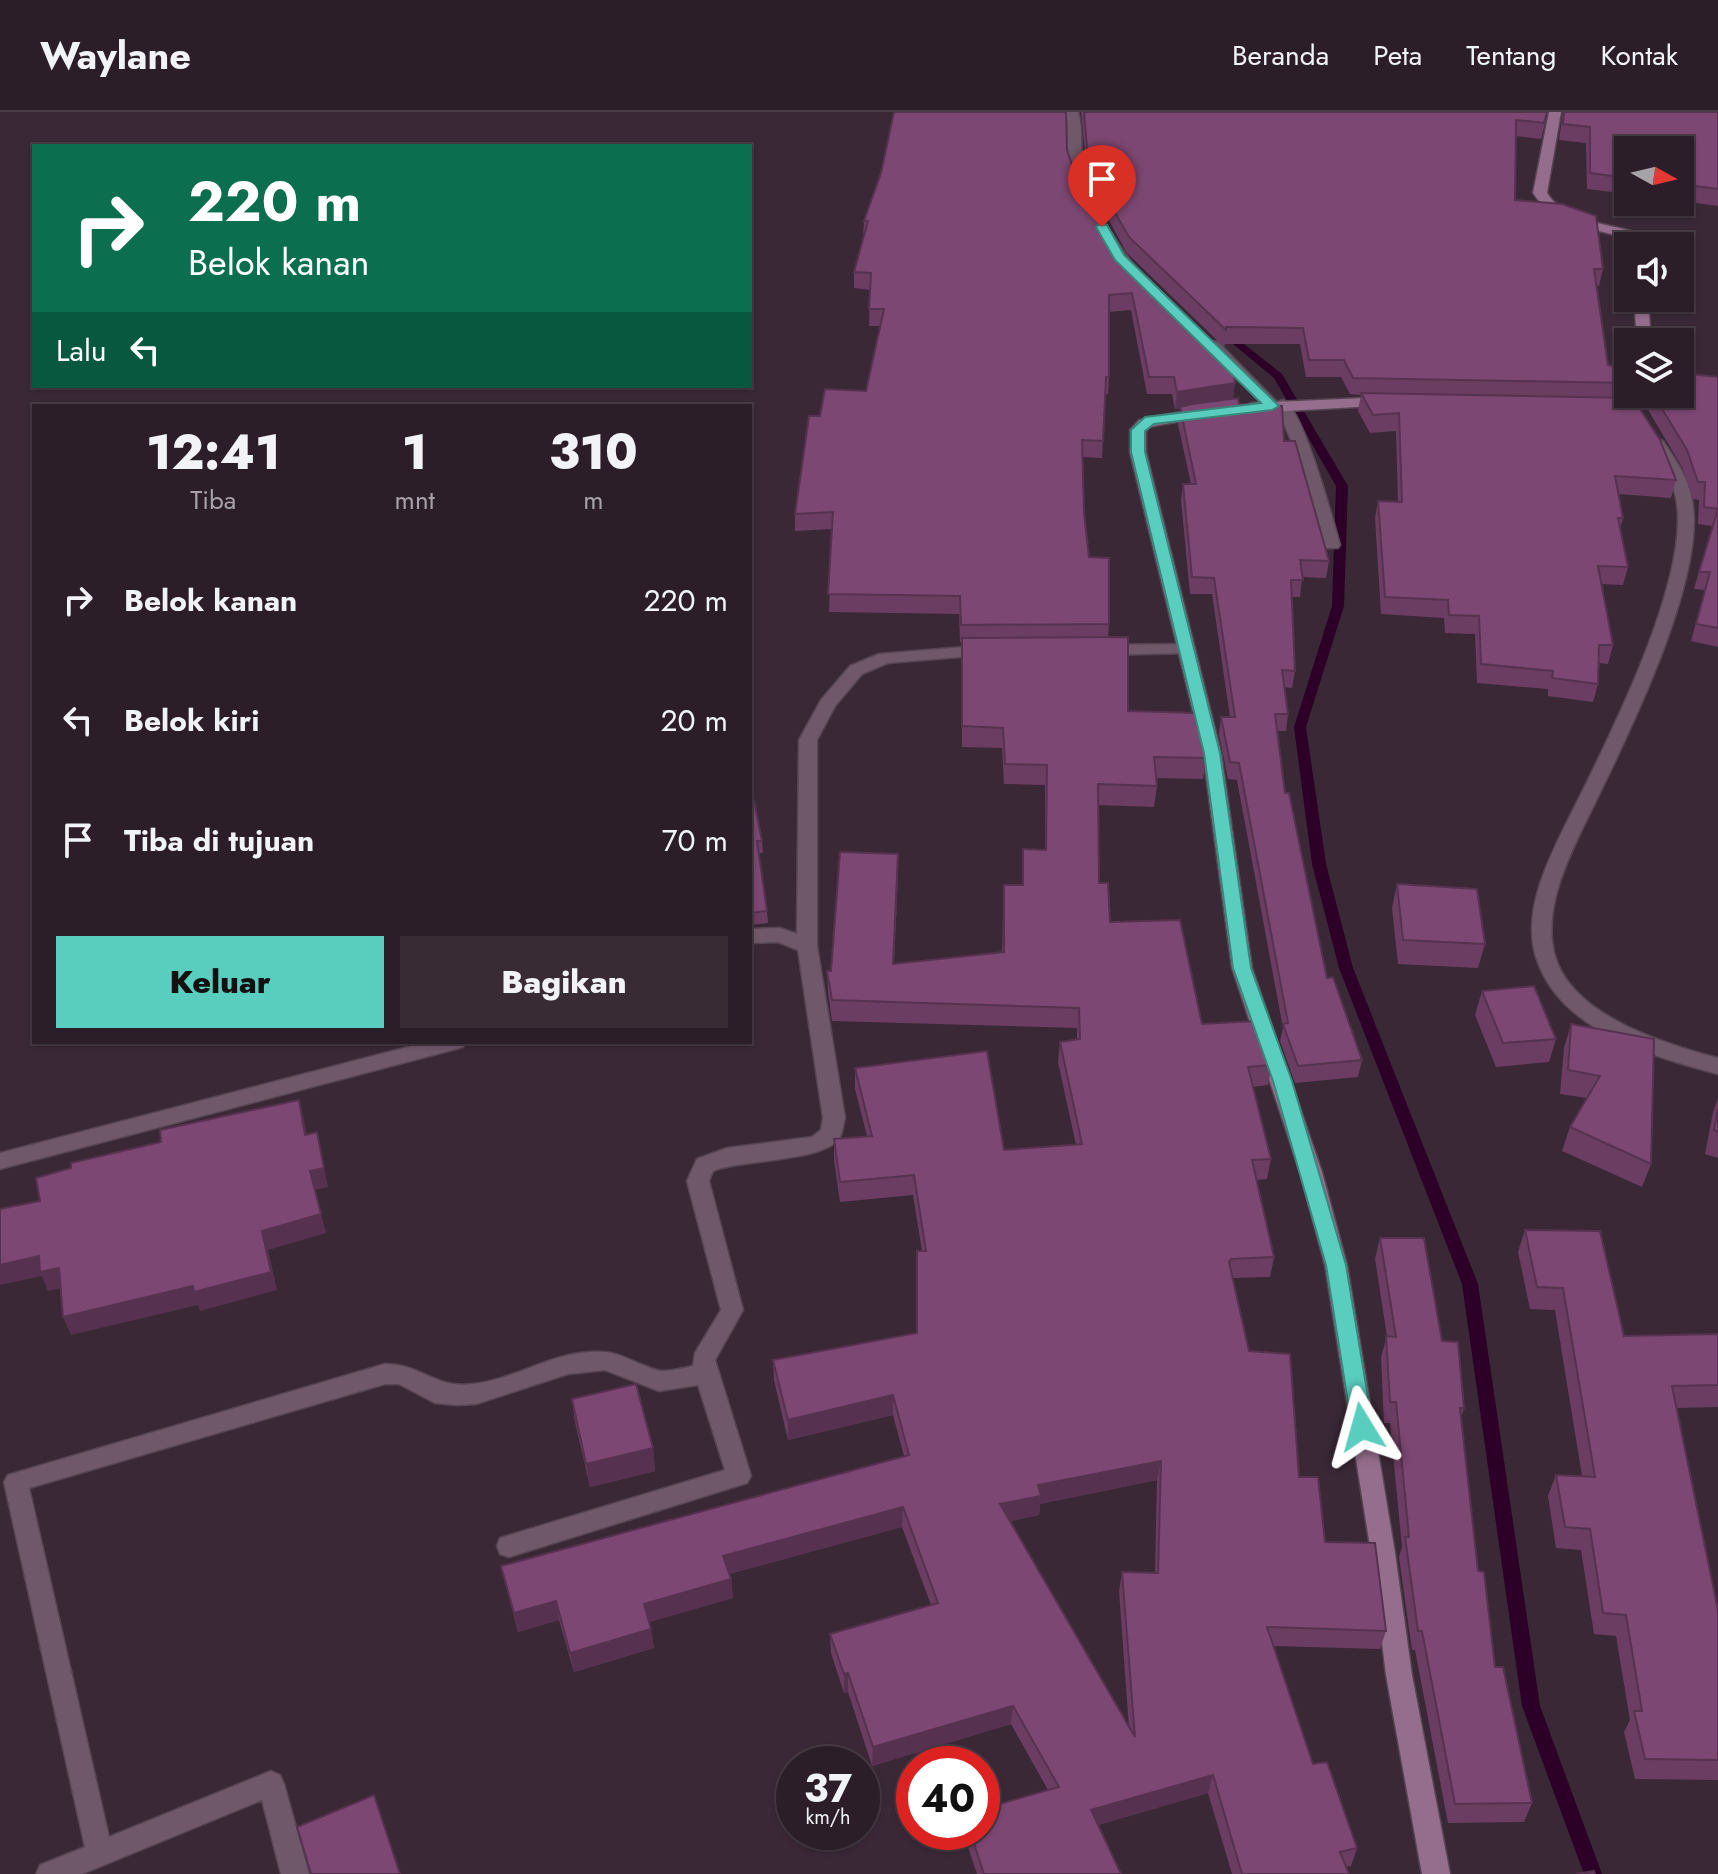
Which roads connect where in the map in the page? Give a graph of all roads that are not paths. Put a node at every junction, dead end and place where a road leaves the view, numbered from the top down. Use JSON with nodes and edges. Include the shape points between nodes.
{"nodes":[{"id":1,"x":1072,"y":112,"type":"edge"},
{"id":2,"x":1555,"y":112,"type":"edge"},
{"id":3,"x":1619,"y":232,"type":"edge"},
{"id":4,"x":1136,"y":274,"type":"edge"},
{"id":5,"x":1205,"y":338,"type":"edge"},
{"id":6,"x":1401,"y":402,"type":"edge"},
{"id":7,"x":1281,"y":405,"type":"junction"},
{"id":8,"x":1596,"y":407,"type":"edge"},
{"id":9,"x":1642,"y":412,"type":"edge"},
{"id":10,"x":1332,"y":545,"type":"dead end"},
{"id":11,"x":1185,"y":649,"type":"junction"},
{"id":12,"x":1005,"y":650,"type":"edge"},
{"id":13,"x":1080,"y":650,"type":"edge"},
{"id":14,"x":752,"y":936,"type":"edge"},
{"id":15,"x":807,"y":946,"type":"junction"},
{"id":16,"x":448,"y":1044,"type":"edge"},
{"id":17,"x":1718,"y":1066,"type":"edge"},
{"id":18,"x":0,"y":1161,"type":"edge"},
{"id":19,"x":705,"y":1374,"type":"junction"},
{"id":20,"x":509,"y":1546,"type":"dead end"},
{"id":21,"x":100,"y":1854,"type":"junction"},
{"id":22,"x":50,"y":1874,"type":"edge"},
{"id":23,"x":295,"y":1874,"type":"edge"},
{"id":24,"x":1436,"y":1874,"type":"edge"}],
"edges":[{"from":1,"to":4,"type":"street","via":[[1076,165],[1090,205],[1119,257]]},
{"from":2,"to":3,"type":"street","via":[[1540,193],[1545,204],[1578,221]]},
{"from":5,"to":7,"type":"street"},
{"from":6,"to":7,"type":"street"},
{"from":7,"to":10,"type":"street","via":[[1304,451]]},
{"from":7,"to":11,"type":"street","via":[[1184,414],[1150,420],[1138,430],[1138,452]]},
{"from":8,"to":9,"type":"street"},
{"from":9,"to":17,"type":"street","via":[[1679,480],[1685,511],[1680,579],[1627,719],[1562,851],[1548,893],[1543,938],[1563,991],[1590,1014],[1629,1037]]},
{"from":11,"to":13,"type":"street"},
{"from":11,"to":24,"type":"street","via":[[1218,786],[1242,968],[1282,1081],[1336,1265],[1399,1675]]},
{"from":12,"to":15,"type":"street","via":[[885,658],[856,670],[827,704],[808,740]]},
{"from":14,"to":15,"type":"street","via":[[780,935]]},
{"from":15,"to":19,"type":"street","via":[[834,1118],[831,1134],[817,1144],[727,1156],[705,1165],[698,1181],[732,1310],[704,1360]]},
{"from":16,"to":18,"type":"street"},
{"from":19,"to":20,"type":"street","via":[[739,1476]]},
{"from":19,"to":21,"type":"street","via":[[659,1381],[605,1361],[568,1364],[476,1394],[457,1395],[435,1393],[400,1374],[385,1374],[16,1482]]},
{"from":21,"to":22,"type":"street"},
{"from":21,"to":23,"type":"street","via":[[271,1784]]}]}
